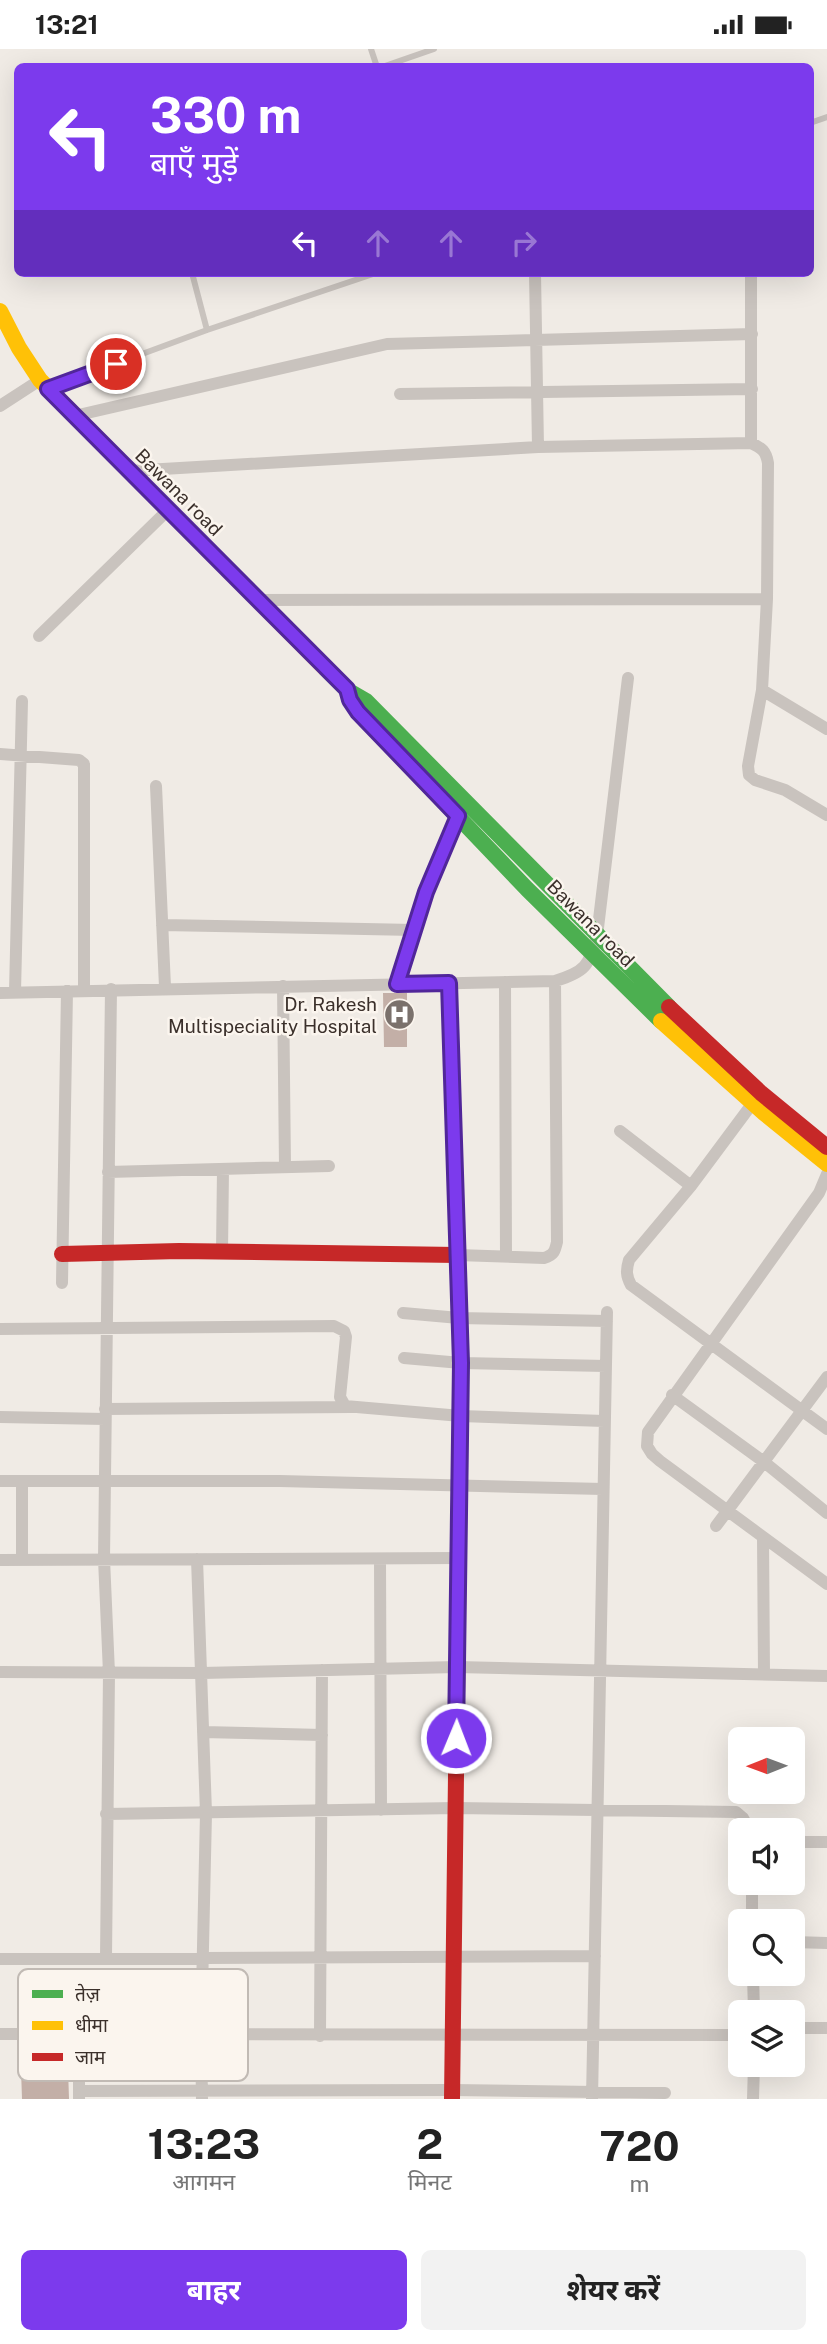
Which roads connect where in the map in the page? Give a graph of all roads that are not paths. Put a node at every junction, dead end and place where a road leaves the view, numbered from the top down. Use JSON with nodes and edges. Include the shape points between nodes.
{"nodes":[{"id":1,"x":434,"y":49,"type":"edge"},
{"id":2,"x":392,"y":63,"type":"edge"},
{"id":3,"x":193,"y":277,"type":"edge"},
{"id":4,"x":364,"y":277,"type":"edge"},
{"id":5,"x":535,"y":277,"type":"edge"},
{"id":6,"x":751,"y":277,"type":"edge"},
{"id":7,"x":0,"y":311,"type":"edge"},
{"id":8,"x":207,"y":330,"type":"junction"},
{"id":9,"x":752,"y":334,"type":"junction"},
{"id":10,"x":536,"y":341,"type":"junction"},
{"id":11,"x":44,"y":385,"type":"junction"},
{"id":12,"x":751,"y":389,"type":"junction"},
{"id":13,"x":400,"y":394,"type":"dead end"},
{"id":14,"x":536,"y":394,"type":"junction"},
{"id":15,"x":0,"y":406,"type":"edge"},
{"id":16,"x":74,"y":416,"type":"junction"},
{"id":17,"x":751,"y":443,"type":"junction"},
{"id":18,"x":538,"y":447,"type":"junction"},
{"id":19,"x":129,"y":471,"type":"junction"},
{"id":20,"x":167,"y":510,"type":"junction"},
{"id":21,"x":767,"y":599,"type":"junction"},
{"id":22,"x":256,"y":600,"type":"junction"},
{"id":23,"x":39,"y":636,"type":"dead end"},
{"id":24,"x":628,"y":678,"type":"dead end"},
{"id":25,"x":347,"y":689,"type":"junction"},
{"id":26,"x":762,"y":690,"type":"junction"},
{"id":27,"x":22,"y":701,"type":"dead end"},
{"id":28,"x":827,"y":729,"type":"edge"},
{"id":29,"x":0,"y":754,"type":"edge"},
{"id":30,"x":20,"y":755,"type":"junction"},
{"id":31,"x":156,"y":786,"type":"dead end"},
{"id":32,"x":827,"y":815,"type":"edge"},
{"id":33,"x":458,"y":816,"type":"junction"},
{"id":34,"x":162,"y":925,"type":"junction"},
{"id":35,"x":414,"y":930,"type":"junction"},
{"id":36,"x":597,"y":936,"type":"junction"},
{"id":37,"x":592,"y":956,"type":"junction"},
{"id":38,"x":555,"y":981,"type":"junction"},
{"id":39,"x":505,"y":982,"type":"junction"},
{"id":40,"x":449,"y":983,"type":"junction"},
{"id":41,"x":397,"y":984,"type":"junction"},
{"id":42,"x":633,"y":984,"type":"junction"},
{"id":43,"x":283,"y":986,"type":"junction"},
{"id":44,"x":165,"y":988,"type":"junction"},
{"id":45,"x":111,"y":989,"type":"junction"},
{"id":46,"x":84,"y":990,"type":"junction"},
{"id":47,"x":67,"y":991,"type":"junction"},
{"id":48,"x":15,"y":992,"type":"junction"},
{"id":49,"x":0,"y":993,"type":"edge"},
{"id":50,"x":752,"y":1104,"type":"junction"},
{"id":51,"x":620,"y":1131,"type":"dead end"},
{"id":52,"x":827,"y":1147,"type":"edge"},
{"id":53,"x":827,"y":1164,"type":"edge"},
{"id":54,"x":330,"y":1166,"type":"dead end"},
{"id":55,"x":285,"y":1167,"type":"junction"},
{"id":56,"x":223,"y":1169,"type":"junction"},
{"id":57,"x":108,"y":1172,"type":"junction"},
{"id":58,"x":827,"y":1174,"type":"edge"},
{"id":59,"x":691,"y":1186,"type":"junction"},
{"id":60,"x":222,"y":1252,"type":"junction"},
{"id":61,"x":107,"y":1253,"type":"junction"},
{"id":62,"x":62,"y":1254,"type":"junction"},
{"id":63,"x":457,"y":1255,"type":"junction"},
{"id":64,"x":506,"y":1256,"type":"junction"},
{"id":65,"x":62,"y":1283,"type":"dead end"},
{"id":66,"x":403,"y":1313,"type":"dead end"},
{"id":67,"x":459,"y":1318,"type":"junction"},
{"id":68,"x":106,"y":1328,"type":"junction"},
{"id":69,"x":0,"y":1329,"type":"edge"},
{"id":70,"x":710,"y":1343,"type":"junction"},
{"id":71,"x":404,"y":1358,"type":"dead end"},
{"id":72,"x":461,"y":1363,"type":"junction"},
{"id":73,"x":606,"y":1366,"type":"junction"},
{"id":74,"x":827,"y":1377,"type":"edge"},
{"id":75,"x":672,"y":1395,"type":"junction"},
{"id":76,"x":351,"y":1407,"type":"junction"},
{"id":77,"x":802,"y":1410,"type":"junction"},
{"id":78,"x":105,"y":1414,"type":"junction"},
{"id":79,"x":461,"y":1416,"type":"junction"},
{"id":80,"x":0,"y":1417,"type":"edge"},
{"id":81,"x":604,"y":1421,"type":"junction"},
{"id":82,"x":827,"y":1429,"type":"edge"},
{"id":83,"x":764,"y":1462,"type":"junction"},
{"id":84,"x":0,"y":1481,"type":"edge"},
{"id":85,"x":22,"y":1481,"type":"junction"},
{"id":86,"x":104,"y":1481,"type":"junction"},
{"id":87,"x":459,"y":1485,"type":"junction"},
{"id":88,"x":603,"y":1489,"type":"junction"},
{"id":89,"x":727,"y":1511,"type":"junction"},
{"id":90,"x":827,"y":1513,"type":"edge"},
{"id":91,"x":716,"y":1526,"type":"dead end"},
{"id":92,"x":763,"y":1537,"type":"junction"},
{"id":93,"x":458,"y":1557,"type":"junction"},
{"id":94,"x":104,"y":1559,"type":"junction"},
{"id":95,"x":197,"y":1559,"type":"junction"},
{"id":96,"x":0,"y":1560,"type":"edge"},
{"id":97,"x":22,"y":1560,"type":"junction"},
{"id":98,"x":380,"y":1560,"type":"junction"},
{"id":99,"x":827,"y":1584,"type":"edge"},
{"id":100,"x":457,"y":1667,"type":"junction"},
{"id":101,"x":381,"y":1669,"type":"junction"},
{"id":102,"x":600,"y":1669,"type":"junction"},
{"id":103,"x":322,"y":1670,"type":"junction"},
{"id":104,"x":0,"y":1672,"type":"edge"},
{"id":105,"x":202,"y":1673,"type":"junction"},
{"id":106,"x":109,"y":1674,"type":"junction"},
{"id":107,"x":764,"y":1674,"type":"junction"},
{"id":108,"x":827,"y":1676,"type":"edge"},
{"id":109,"x":203,"y":1732,"type":"junction"},
{"id":110,"x":322,"y":1735,"type":"junction"},
{"id":111,"x":455,"y":1808,"type":"junction"},
{"id":112,"x":381,"y":1810,"type":"junction"},
{"id":113,"x":597,"y":1810,"type":"junction"},
{"id":114,"x":321,"y":1811,"type":"junction"},
{"id":115,"x":206,"y":1813,"type":"junction"},
{"id":116,"x":106,"y":1814,"type":"junction"},
{"id":117,"x":743,"y":1818,"type":"edge"},
{"id":118,"x":805,"y":1842,"type":"edge"},
{"id":119,"x":827,"y":1842,"type":"edge"},
{"id":120,"x":805,"y":1942,"type":"edge"},
{"id":121,"x":827,"y":1943,"type":"edge"},
{"id":122,"x":454,"y":1956,"type":"junction"},
{"id":123,"x":595,"y":1956,"type":"junction"},
{"id":124,"x":319,"y":1957,"type":"junction"},
{"id":125,"x":106,"y":1958,"type":"junction"},
{"id":126,"x":203,"y":1958,"type":"junction"},
{"id":127,"x":0,"y":1959,"type":"edge"},
{"id":128,"x":203,"y":1969,"type":"edge"},
{"id":129,"x":805,"y":2028,"type":"edge"},
{"id":130,"x":827,"y":2028,"type":"edge"},
{"id":131,"x":0,"y":2034,"type":"edge"},
{"id":132,"x":18,"y":2034,"type":"edge"},
{"id":133,"x":594,"y":2034,"type":"junction"},
{"id":134,"x":453,"y":2035,"type":"junction"},
{"id":135,"x":728,"y":2035,"type":"edge"},
{"id":136,"x":248,"y":2036,"type":"edge"},
{"id":137,"x":320,"y":2036,"type":"junction"},
{"id":138,"x":754,"y":2077,"type":"edge"},
{"id":139,"x":665,"y":2092,"type":"dead end"},
{"id":140,"x":452,"y":2094,"type":"edge"},
{"id":141,"x":79,"y":2095,"type":"edge"},
{"id":142,"x":202,"y":2095,"type":"edge"},
{"id":143,"x":298,"y":2095,"type":"edge"},
{"id":144,"x":368,"y":2095,"type":"edge"},
{"id":145,"x":592,"y":2095,"type":"edge"},
{"id":146,"x":753,"y":2099,"type":"edge"}],
"edges":[{"from":1,"to":2,"type":"lane"},
{"from":3,"to":8,"type":"lane"},
{"from":4,"to":8,"type":"lane"},
{"from":5,"to":10,"type":"street"},
{"from":6,"to":9,"type":"street"},
{"from":7,"to":11,"type":"street","name":"Bawana road"},
{"from":8,"to":11,"type":"lane"},
{"from":9,"to":10,"type":"street"},
{"from":9,"to":12,"type":"street"},
{"from":10,"to":14,"type":"street"},
{"from":10,"to":16,"type":"street","via":[[370,347]]},
{"from":11,"to":15,"type":"street"},
{"from":11,"to":16,"type":"street","name":"Bawana road"},
{"from":12,"to":14,"type":"street"},
{"from":12,"to":17,"type":"street"},
{"from":13,"to":14,"type":"street"},
{"from":14,"to":18,"type":"street"},
{"from":16,"to":19,"type":"street","name":"Bawana road"},
{"from":17,"to":18,"type":"street"},
{"from":17,"to":21,"type":"street","via":[[762,448],[768,463]]},
{"from":18,"to":19,"type":"street"},
{"from":19,"to":20,"type":"street","name":"Bawana road"},
{"from":20,"to":22,"type":"street","name":"Bawana road"},
{"from":20,"to":23,"type":"street"},
{"from":21,"to":22,"type":"street"},
{"from":21,"to":26,"type":"street"},
{"from":22,"to":25,"type":"street","name":"Bawana road"},
{"from":24,"to":36,"type":"street"},
{"from":25,"to":33,"type":"street","name":"Bawana road","via":[[358,712]]},
{"from":25,"to":36,"type":"street","name":"Bawana road","via":[[366,701]]},
{"from":26,"to":28,"type":"street"},
{"from":26,"to":32,"type":"street","via":[[748,775]]},
{"from":27,"to":30,"type":"street"},
{"from":29,"to":30,"type":"street"},
{"from":30,"to":46,"type":"street","via":[[84,764]]},
{"from":30,"to":48,"type":"street"},
{"from":31,"to":34,"type":"street"},
{"from":33,"to":35,"type":"street"},
{"from":33,"to":37,"type":"street","name":"Bawana road"},
{"from":34,"to":35,"type":"street"},
{"from":34,"to":44,"type":"street"},
{"from":35,"to":41,"type":"street"},
{"from":36,"to":37,"type":"street"},
{"from":36,"to":42,"type":"street","name":"Bawana road"},
{"from":37,"to":38,"type":"street","via":[[585,968]]},
{"from":37,"to":42,"type":"street","name":"Bawana road"},
{"from":38,"to":39,"type":"street"},
{"from":38,"to":64,"type":"street","via":[[557,1242],[551,1256]]},
{"from":39,"to":40,"type":"street"},
{"from":39,"to":64,"type":"street"},
{"from":40,"to":41,"type":"street"},
{"from":40,"to":63,"type":"street"},
{"from":41,"to":43,"type":"street"},
{"from":42,"to":50,"type":"street","name":"Bawana road"},
{"from":42,"to":52,"type":"street","name":"Bawana road"},
{"from":43,"to":44,"type":"street"},
{"from":43,"to":55,"type":"street"},
{"from":44,"to":45,"type":"street"},
{"from":45,"to":46,"type":"street"},
{"from":45,"to":57,"type":"street"},
{"from":46,"to":47,"type":"street"},
{"from":47,"to":48,"type":"street"},
{"from":47,"to":62,"type":"street"},
{"from":48,"to":49,"type":"street"},
{"from":50,"to":53,"type":"street","name":"Bawana road"},
{"from":50,"to":59,"type":"street"},
{"from":51,"to":59,"type":"street"},
{"from":54,"to":55,"type":"street"},
{"from":55,"to":56,"type":"street"},
{"from":56,"to":57,"type":"street"},
{"from":56,"to":60,"type":"street"},
{"from":57,"to":61,"type":"street"},
{"from":58,"to":70,"type":"street","via":[[820,1193]]},
{"from":59,"to":70,"type":"street","via":[[629,1260],[627,1278]]},
{"from":60,"to":61,"type":"street"},
{"from":60,"to":63,"type":"street"},
{"from":61,"to":62,"type":"street"},
{"from":61,"to":68,"type":"street"},
{"from":62,"to":65,"type":"street"},
{"from":63,"to":64,"type":"street"},
{"from":63,"to":67,"type":"street"},
{"from":66,"to":67,"type":"street"},
{"from":67,"to":72,"type":"street"},
{"from":67,"to":73,"type":"street","via":[[607,1317]]},
{"from":68,"to":69,"type":"street"},
{"from":68,"to":76,"type":"street","via":[[340,1327],[346,1337],[340,1397]]},
{"from":68,"to":78,"type":"street"},
{"from":70,"to":75,"type":"street"},
{"from":70,"to":77,"type":"street"},
{"from":71,"to":72,"type":"street"},
{"from":72,"to":73,"type":"street"},
{"from":72,"to":79,"type":"street"},
{"from":73,"to":81,"type":"street"},
{"from":74,"to":77,"type":"street"},
{"from":75,"to":83,"type":"street"},
{"from":75,"to":89,"type":"street","via":[[648,1432],[647,1446]]},
{"from":76,"to":78,"type":"street"},
{"from":76,"to":79,"type":"street"},
{"from":77,"to":82,"type":"street"},
{"from":77,"to":83,"type":"street"},
{"from":78,"to":80,"type":"street"},
{"from":78,"to":86,"type":"street"},
{"from":79,"to":81,"type":"street"},
{"from":79,"to":87,"type":"street"},
{"from":81,"to":88,"type":"street"},
{"from":83,"to":89,"type":"street"},
{"from":83,"to":90,"type":"street"},
{"from":84,"to":85,"type":"street"},
{"from":85,"to":86,"type":"street"},
{"from":85,"to":97,"type":"street"},
{"from":86,"to":87,"type":"street"},
{"from":86,"to":94,"type":"street"},
{"from":87,"to":88,"type":"street"},
{"from":87,"to":93,"type":"street"},
{"from":88,"to":102,"type":"street"},
{"from":89,"to":91,"type":"street"},
{"from":89,"to":92,"type":"street"},
{"from":92,"to":99,"type":"street"},
{"from":92,"to":107,"type":"street"},
{"from":93,"to":98,"type":"street"},
{"from":93,"to":100,"type":"street"},
{"from":94,"to":95,"type":"street"},
{"from":94,"to":97,"type":"street"},
{"from":94,"to":106,"type":"street"},
{"from":95,"to":98,"type":"street"},
{"from":95,"to":105,"type":"street"},
{"from":96,"to":97,"type":"street"},
{"from":98,"to":101,"type":"street"},
{"from":100,"to":101,"type":"street"},
{"from":100,"to":102,"type":"street"},
{"from":100,"to":111,"type":"street"},
{"from":101,"to":103,"type":"street"},
{"from":101,"to":112,"type":"street"},
{"from":102,"to":107,"type":"street"},
{"from":102,"to":113,"type":"street"},
{"from":103,"to":105,"type":"street"},
{"from":103,"to":110,"type":"street"},
{"from":104,"to":106,"type":"street"},
{"from":105,"to":106,"type":"street"},
{"from":105,"to":109,"type":"street"},
{"from":106,"to":116,"type":"street"},
{"from":107,"to":108,"type":"street"},
{"from":109,"to":110,"type":"street"},
{"from":109,"to":115,"type":"street"},
{"from":110,"to":114,"type":"street"},
{"from":111,"to":112,"type":"street"},
{"from":111,"to":113,"type":"street"},
{"from":111,"to":122,"type":"street"},
{"from":112,"to":114,"type":"street"},
{"from":113,"to":117,"type":"street","via":[[736,1812]]},
{"from":113,"to":123,"type":"street"},
{"from":114,"to":115,"type":"street"},
{"from":114,"to":124,"type":"street"},
{"from":115,"to":116,"type":"street"},
{"from":115,"to":126,"type":"street"},
{"from":116,"to":125,"type":"street"},
{"from":118,"to":119,"type":"street"},
{"from":120,"to":121,"type":"street"},
{"from":122,"to":123,"type":"street"},
{"from":122,"to":124,"type":"street"},
{"from":122,"to":134,"type":"street"},
{"from":123,"to":133,"type":"street"},
{"from":124,"to":126,"type":"street"},
{"from":124,"to":137,"type":"street"},
{"from":125,"to":126,"type":"street"},
{"from":125,"to":127,"type":"street"},
{"from":126,"to":128,"type":"street"},
{"from":129,"to":130,"type":"street"},
{"from":131,"to":132,"type":"street"},
{"from":133,"to":134,"type":"street"},
{"from":133,"to":135,"type":"street"},
{"from":133,"to":145,"type":"street"},
{"from":134,"to":137,"type":"street"},
{"from":134,"to":140,"type":"street"},
{"from":136,"to":137,"type":"street"},
{"from":138,"to":146,"type":"street"},
{"from":139,"to":145,"type":"street"},
{"from":140,"to":144,"type":"street"},
{"from":140,"to":145,"type":"street"},
{"from":141,"to":142,"type":"street"},
{"from":142,"to":143,"type":"street"},
{"from":143,"to":144,"type":"street"}]}
